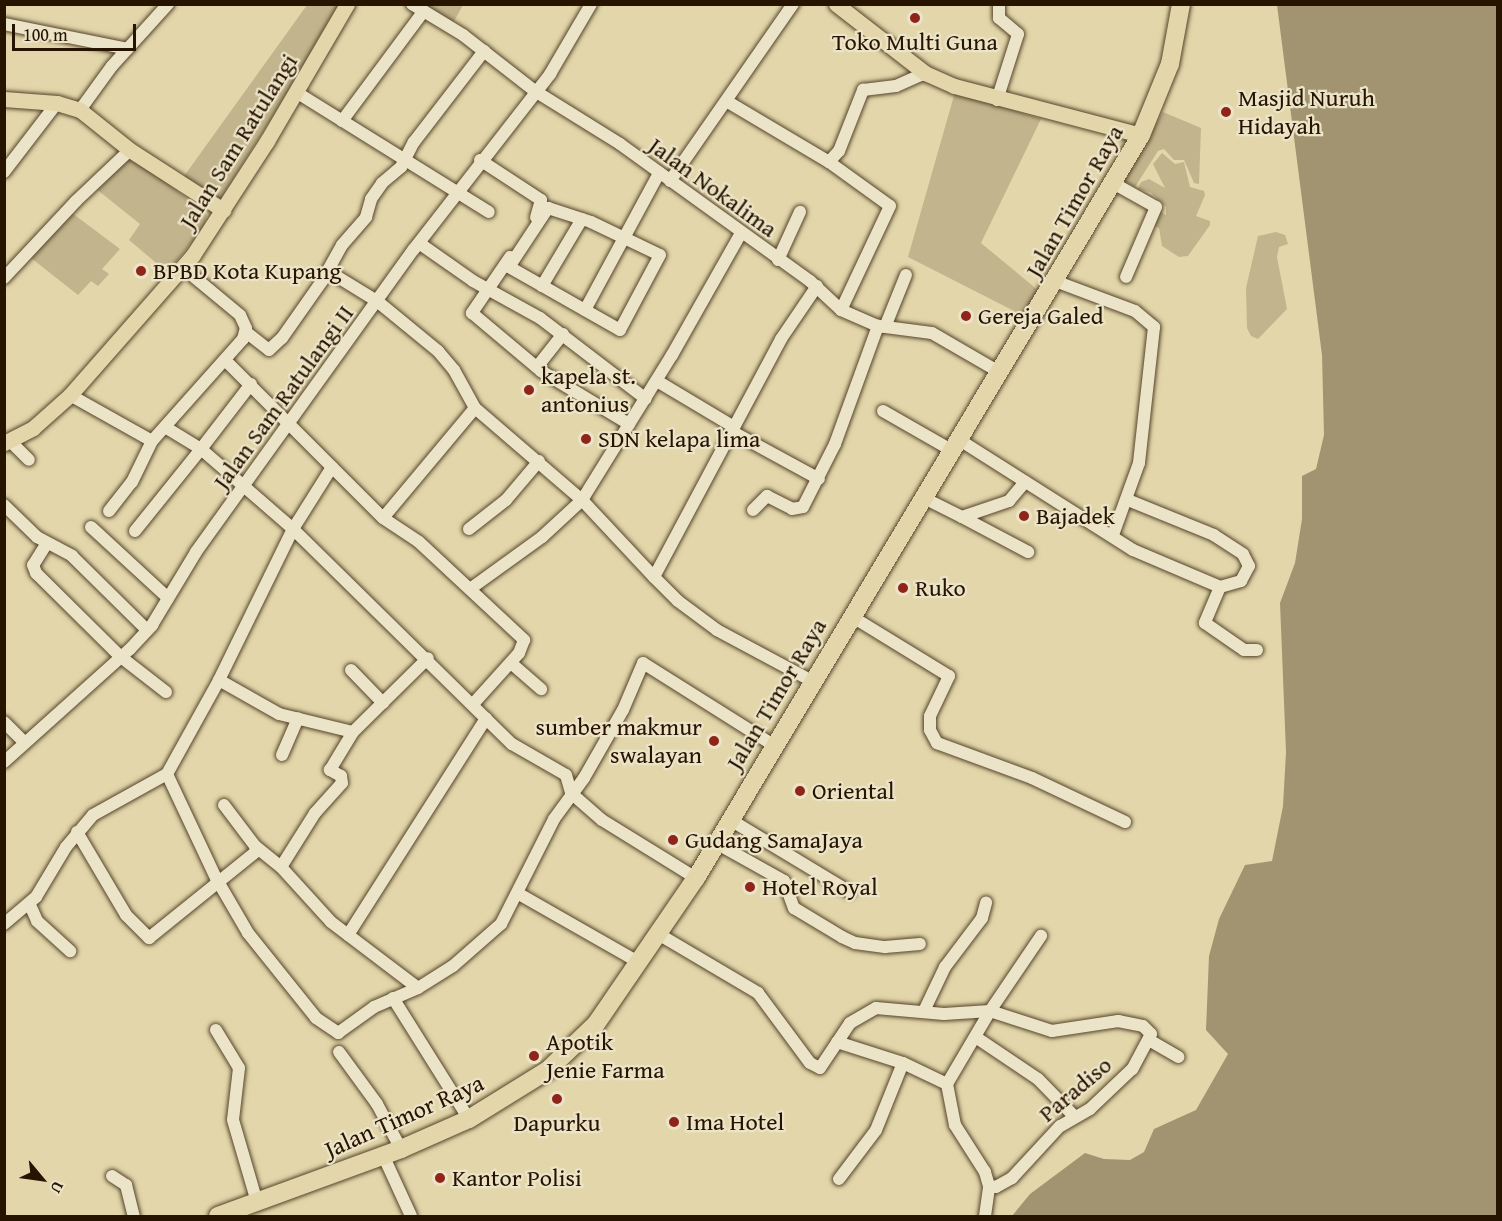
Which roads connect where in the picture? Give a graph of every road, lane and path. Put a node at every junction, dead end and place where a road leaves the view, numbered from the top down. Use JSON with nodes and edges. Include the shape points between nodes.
{"nodes":[{"id":1,"x":168,"y":4,"type":"edge"},
{"id":2,"x":347,"y":4,"type":"edge"},
{"id":3,"x":591,"y":4,"type":"edge"},
{"id":4,"x":793,"y":4,"type":"edge"},
{"id":5,"x":836,"y":4,"type":"edge"},
{"id":6,"x":999,"y":4,"type":"edge"},
{"id":7,"x":1181,"y":4,"type":"edge"},
{"id":8,"x":418,"y":8,"type":"edge"},
{"id":9,"x":4,"y":24,"type":"edge"},
{"id":10,"x":128,"y":49,"type":"junction"},
{"id":11,"x":484,"y":51,"type":"junction"},
{"id":12,"x":925,"y":73,"type":"junction"},
{"id":13,"x":535,"y":91,"type":"junction"},
{"id":14,"x":296,"y":92,"type":"junction"},
{"id":15,"x":4,"y":99,"type":"edge"},
{"id":16,"x":998,"y":100,"type":"junction"},
{"id":17,"x":728,"y":102,"type":"junction"},
{"id":18,"x":57,"y":103,"type":"junction"},
{"id":19,"x":80,"y":110,"type":"junction"},
{"id":20,"x":342,"y":121,"type":"junction"},
{"id":21,"x":1141,"y":135,"type":"junction"},
{"id":22,"x":130,"y":150,"type":"junction"},
{"id":23,"x":406,"y":158,"type":"junction"},
{"id":24,"x":480,"y":160,"type":"junction"},
{"id":25,"x":829,"y":162,"type":"junction"},
{"id":26,"x":4,"y":172,"type":"edge"},
{"id":27,"x":658,"y":173,"type":"junction"},
{"id":28,"x":670,"y":181,"type":"junction"},
{"id":29,"x":1113,"y":183,"type":"junction"},
{"id":30,"x":458,"y":191,"type":"junction"},
{"id":31,"x":223,"y":210,"type":"junction"},
{"id":32,"x":489,"y":212,"type":"dead end"},
{"id":33,"x":800,"y":212,"type":"dead end"},
{"id":34,"x":582,"y":219,"type":"junction"},
{"id":35,"x":741,"y":233,"type":"junction"},
{"id":36,"x":624,"y":237,"type":"junction"},
{"id":37,"x":419,"y":243,"type":"junction"},
{"id":38,"x":778,"y":260,"type":"junction"},
{"id":39,"x":182,"y":267,"type":"junction"},
{"id":40,"x":328,"y":271,"type":"junction"},
{"id":41,"x":906,"y":275,"type":"dead end"},
{"id":42,"x":1126,"y":277,"type":"dead end"},
{"id":43,"x":4,"y":278,"type":"edge"},
{"id":44,"x":1055,"y":281,"type":"junction"},
{"id":45,"x":542,"y":286,"type":"junction"},
{"id":46,"x":817,"y":286,"type":"junction"},
{"id":47,"x":489,"y":287,"type":"junction"},
{"id":48,"x":377,"y":301,"type":"junction"},
{"id":49,"x":583,"y":308,"type":"junction"},
{"id":50,"x":841,"y":310,"type":"junction"},
{"id":51,"x":881,"y":327,"type":"junction"},
{"id":52,"x":246,"y":332,"type":"junction"},
{"id":53,"x":563,"y":334,"type":"junction"},
{"id":54,"x":225,"y":360,"type":"junction"},
{"id":55,"x":537,"y":367,"type":"junction"},
{"id":56,"x":1001,"y":373,"type":"junction"},
{"id":57,"x":657,"y":381,"type":"junction"},
{"id":58,"x":250,"y":384,"type":"junction"},
{"id":59,"x":70,"y":395,"type":"junction"},
{"id":60,"x":646,"y":399,"type":"junction"},
{"id":61,"x":475,"y":408,"type":"junction"},
{"id":62,"x":883,"y":411,"type":"dead end"},
{"id":63,"x":291,"y":423,"type":"junction"},
{"id":64,"x":629,"y":424,"type":"junction"},
{"id":65,"x":165,"y":427,"type":"junction"},
{"id":66,"x":733,"y":429,"type":"junction"},
{"id":67,"x":7,"y":441,"type":"edge"},
{"id":68,"x":152,"y":441,"type":"junction"},
{"id":69,"x":954,"y":444,"type":"junction"},
{"id":70,"x":201,"y":449,"type":"junction"},
{"id":71,"x":29,"y":460,"type":"dead end"},
{"id":72,"x":539,"y":461,"type":"junction"},
{"id":73,"x":332,"y":467,"type":"junction"},
{"id":74,"x":819,"y":479,"type":"junction"},
{"id":75,"x":1025,"y":482,"type":"junction"},
{"id":76,"x":244,"y":488,"type":"junction"},
{"id":77,"x":922,"y":497,"type":"junction"},
{"id":78,"x":582,"y":500,"type":"junction"},
{"id":79,"x":1128,"y":500,"type":"junction"},
{"id":80,"x":4,"y":505,"type":"edge"},
{"id":81,"x":753,"y":510,"type":"dead end"},
{"id":82,"x":109,"y":511,"type":"dead end"},
{"id":83,"x":962,"y":517,"type":"junction"},
{"id":84,"x":383,"y":518,"type":"junction"},
{"id":85,"x":91,"y":527,"type":"dead end"},
{"id":86,"x":293,"y":529,"type":"junction"},
{"id":87,"x":469,"y":530,"type":"dead end"},
{"id":88,"x":135,"y":531,"type":"dead end"},
{"id":89,"x":1113,"y":535,"type":"junction"},
{"id":90,"x":47,"y":543,"type":"junction"},
{"id":91,"x":1028,"y":552,"type":"dead end"},
{"id":92,"x":654,"y":577,"type":"junction"},
{"id":93,"x":1220,"y":586,"type":"junction"},
{"id":94,"x":470,"y":589,"type":"junction"},
{"id":95,"x":168,"y":598,"type":"junction"},
{"id":96,"x":850,"y":616,"type":"junction"},
{"id":97,"x":147,"y":630,"type":"junction"},
{"id":98,"x":1257,"y":650,"type":"dead end"},
{"id":99,"x":121,"y":657,"type":"junction"},
{"id":100,"x":428,"y":658,"type":"junction"},
{"id":101,"x":511,"y":663,"type":"junction"},
{"id":102,"x":351,"y":670,"type":"dead end"},
{"id":103,"x":219,"y":680,"type":"junction"},
{"id":104,"x":812,"y":681,"type":"junction"},
{"id":105,"x":541,"y":689,"type":"dead end"},
{"id":106,"x":166,"y":692,"type":"dead end"},
{"id":107,"x":382,"y":703,"type":"junction"},
{"id":108,"x":473,"y":704,"type":"junction"},
{"id":109,"x":298,"y":718,"type":"junction"},
{"id":110,"x":486,"y":718,"type":"junction"},
{"id":111,"x":4,"y":722,"type":"edge"},
{"id":112,"x":353,"y":732,"type":"junction"},
{"id":113,"x":24,"y":742,"type":"junction"},
{"id":114,"x":775,"y":746,"type":"junction"},
{"id":115,"x":282,"y":755,"type":"dead end"},
{"id":116,"x":4,"y":762,"type":"edge"},
{"id":117,"x":167,"y":774,"type":"junction"},
{"id":118,"x":571,"y":793,"type":"junction"},
{"id":119,"x":224,"y":804,"type":"dead end"},
{"id":120,"x":729,"y":819,"type":"junction"},
{"id":121,"x":1125,"y":822,"type":"dead end"},
{"id":122,"x":77,"y":832,"type":"junction"},
{"id":123,"x":716,"y":843,"type":"junction"},
{"id":124,"x":258,"y":850,"type":"junction"},
{"id":125,"x":281,"y":867,"type":"junction"},
{"id":126,"x":696,"y":878,"type":"junction"},
{"id":127,"x":219,"y":883,"type":"junction"},
{"id":128,"x":850,"y":892,"type":"dead end"},
{"id":129,"x":519,"y":894,"type":"junction"},
{"id":130,"x":986,"y":903,"type":"dead end"},
{"id":131,"x":30,"y":905,"type":"junction"},
{"id":132,"x":4,"y":924,"type":"edge"},
{"id":133,"x":348,"y":935,"type":"junction"},
{"id":134,"x":660,"y":935,"type":"junction"},
{"id":135,"x":1041,"y":936,"type":"dead end"},
{"id":136,"x":920,"y":944,"type":"dead end"},
{"id":137,"x":70,"y":951,"type":"dead end"},
{"id":138,"x":640,"y":963,"type":"junction"},
{"id":139,"x":417,"y":988,"type":"junction"},
{"id":140,"x":393,"y":998,"type":"junction"},
{"id":141,"x":924,"y":1011,"type":"junction"},
{"id":142,"x":990,"y":1011,"type":"junction"},
{"id":143,"x":216,"y":1030,"type":"dead end"},
{"id":144,"x":976,"y":1038,"type":"junction"},
{"id":145,"x":1149,"y":1040,"type":"junction"},
{"id":146,"x":837,"y":1042,"type":"junction"},
{"id":147,"x":339,"y":1052,"type":"dead end"},
{"id":148,"x":1179,"y":1057,"type":"dead end"},
{"id":149,"x":903,"y":1063,"type":"junction"},
{"id":150,"x":946,"y":1084,"type":"junction"},
{"id":151,"x":1075,"y":1117,"type":"junction"},
{"id":152,"x":469,"y":1119,"type":"junction"},
{"id":153,"x":401,"y":1149,"type":"junction"},
{"id":154,"x":383,"y":1155,"type":"junction"},
{"id":155,"x":112,"y":1176,"type":"dead end"},
{"id":156,"x":839,"y":1179,"type":"dead end"},
{"id":157,"x":989,"y":1186,"type":"junction"},
{"id":158,"x":257,"y":1202,"type":"junction"},
{"id":159,"x":134,"y":1216,"type":"edge"},
{"id":160,"x":218,"y":1216,"type":"edge"},
{"id":161,"x":411,"y":1216,"type":"edge"},
{"id":162,"x":985,"y":1216,"type":"edge"}],
"edges":[{"from":1,"to":10,"type":"street"},
{"from":2,"to":14,"type":"main road","name":"Jalan Sam Ratulangi"},
{"from":3,"to":13,"type":"street","name":"Jalan Sam Ratulangi II","via":[[573,41]]},
{"from":4,"to":17,"type":"street"},
{"from":5,"to":12,"type":"main road"},
{"from":6,"to":16,"type":"street","via":[[999,18],[1018,34]]},
{"from":7,"to":21,"type":"highway","name":"Jalan Timor Raya","via":[[1170,64]]},
{"from":8,"to":11,"type":"street","name":"Jalan Nokalima"},
{"from":8,"to":20,"type":"street"},
{"from":9,"to":10,"type":"street"},
{"from":10,"to":19,"type":"street"},
{"from":11,"to":13,"type":"street","name":"Jalan Nokalima"},
{"from":11,"to":23,"type":"street"},
{"from":12,"to":16,"type":"main road"},
{"from":12,"to":25,"type":"street","via":[[896,86],[863,90],[839,151]]},
{"from":13,"to":24,"type":"street","name":"Jalan Sam Ratulangi II"},
{"from":13,"to":27,"type":"street","name":"Jalan Nokalima"},
{"from":14,"to":20,"type":"street"},
{"from":14,"to":31,"type":"main road","name":"Jalan Sam Ratulangi"},
{"from":15,"to":18,"type":"main road"},
{"from":16,"to":21,"type":"main road"},
{"from":17,"to":25,"type":"street"},
{"from":17,"to":28,"type":"street"},
{"from":18,"to":19,"type":"main road"},
{"from":18,"to":26,"type":"street"},
{"from":19,"to":22,"type":"main road"},
{"from":20,"to":23,"type":"street"},
{"from":21,"to":29,"type":"highway","name":"Jalan Timor Raya"},
{"from":22,"to":31,"type":"main road"},
{"from":22,"to":43,"type":"street"},
{"from":23,"to":30,"type":"street"},
{"from":23,"to":40,"type":"street","via":[[382,183],[371,199],[366,217],[345,240]]},
{"from":24,"to":30,"type":"street","name":"Jalan Sam Ratulangi II"},
{"from":24,"to":47,"type":"street","via":[[542,202]]},
{"from":25,"to":50,"type":"street","via":[[890,206]]},
{"from":27,"to":28,"type":"street","name":"Jalan Nokalima"},
{"from":27,"to":36,"type":"street"},
{"from":28,"to":35,"type":"street","name":"Jalan Nokalima"},
{"from":29,"to":42,"type":"street","via":[[1134,191],[1156,207]]},
{"from":29,"to":44,"type":"highway","name":"Jalan Timor Raya"},
{"from":30,"to":32,"type":"street"},
{"from":30,"to":37,"type":"street","name":"Jalan Sam Ratulangi II"},
{"from":31,"to":39,"type":"main road","name":"Jalan Sam Ratulangi"},
{"from":33,"to":38,"type":"street"},
{"from":34,"to":36,"type":"street"},
{"from":34,"to":45,"type":"street"},
{"from":34,"to":45,"type":"street","via":[[548,208],[510,267]]},
{"from":35,"to":38,"type":"street","name":"Jalan Nokalima"},
{"from":35,"to":57,"type":"street"},
{"from":36,"to":49,"type":"street","via":[[610,254]]},
{"from":36,"to":49,"type":"street","via":[[660,255],[620,330]]},
{"from":37,"to":47,"type":"street","via":[[473,281]]},
{"from":37,"to":48,"type":"street","name":"Jalan Sam Ratulangi II"},
{"from":38,"to":46,"type":"street","name":"Jalan Nokalima"},
{"from":39,"to":52,"type":"street","via":[[240,315]]},
{"from":39,"to":59,"type":"main road","name":"Jalan Sam Ratulangi"},
{"from":40,"to":48,"type":"street"},
{"from":40,"to":52,"type":"street","via":[[273,349],[266,349]]},
{"from":41,"to":51,"type":"street"},
{"from":44,"to":56,"type":"highway","name":"Jalan Timor Raya"},
{"from":44,"to":79,"type":"street","via":[[1135,311],[1154,327],[1142,451]]},
{"from":45,"to":49,"type":"street"},
{"from":46,"to":50,"type":"street","name":"Jalan Nokalima"},
{"from":46,"to":66,"type":"street","via":[[781,339]]},
{"from":47,"to":53,"type":"street"},
{"from":47,"to":55,"type":"street","via":[[472,313]]},
{"from":48,"to":61,"type":"street","via":[[448,362]]},
{"from":48,"to":63,"type":"street","name":"Jalan Sam Ratulangi II"},
{"from":50,"to":51,"type":"street","name":"Jalan Nokalima"},
{"from":51,"to":56,"type":"street","name":"Jalan Nokalima","via":[[932,333]]},
{"from":51,"to":74,"type":"street"},
{"from":52,"to":54,"type":"street"},
{"from":53,"to":55,"type":"street"},
{"from":53,"to":60,"type":"street"},
{"from":54,"to":58,"type":"street"},
{"from":54,"to":65,"type":"street"},
{"from":55,"to":64,"type":"street"},
{"from":56,"to":69,"type":"highway","name":"Jalan Timor Raya"},
{"from":57,"to":60,"type":"street"},
{"from":57,"to":66,"type":"street"},
{"from":58,"to":63,"type":"street"},
{"from":58,"to":70,"type":"street"},
{"from":59,"to":67,"type":"main road","name":"Jalan Sam Ratulangi","via":[[33,428]]},
{"from":59,"to":68,"type":"street"},
{"from":60,"to":64,"type":"street"},
{"from":61,"to":72,"type":"street"},
{"from":61,"to":84,"type":"street"},
{"from":62,"to":69,"type":"street"},
{"from":63,"to":73,"type":"street"},
{"from":63,"to":76,"type":"street","name":"Jalan Sam Ratulangi II"},
{"from":64,"to":78,"type":"street"},
{"from":65,"to":68,"type":"street"},
{"from":65,"to":70,"type":"street"},
{"from":66,"to":74,"type":"street"},
{"from":66,"to":92,"type":"street"},
{"from":67,"to":71,"type":"street"},
{"from":68,"to":82,"type":"street","via":[[132,482]]},
{"from":69,"to":75,"type":"street"},
{"from":69,"to":77,"type":"highway","name":"Jalan Timor Raya"},
{"from":70,"to":76,"type":"street"},
{"from":70,"to":88,"type":"street"},
{"from":72,"to":78,"type":"street"},
{"from":72,"to":87,"type":"street","via":[[506,500]]},
{"from":73,"to":84,"type":"street"},
{"from":73,"to":86,"type":"street"},
{"from":74,"to":81,"type":"street","via":[[799,510],[767,496]]},
{"from":75,"to":83,"type":"street","via":[[1009,501]]},
{"from":75,"to":89,"type":"street"},
{"from":76,"to":86,"type":"street"},
{"from":76,"to":95,"type":"street","name":"Jalan Sam Ratulangi II","via":[[196,552]]},
{"from":77,"to":83,"type":"street"},
{"from":77,"to":96,"type":"highway","name":"Jalan Timor Raya"},
{"from":78,"to":92,"type":"street"},
{"from":78,"to":94,"type":"street","via":[[542,537]]},
{"from":79,"to":89,"type":"street"},
{"from":79,"to":93,"type":"street","via":[[1214,535],[1243,554],[1249,566],[1241,581]]},
{"from":80,"to":90,"type":"street"},
{"from":83,"to":91,"type":"street"},
{"from":84,"to":94,"type":"street","via":[[419,542]]},
{"from":85,"to":95,"type":"street"},
{"from":86,"to":100,"type":"street"},
{"from":86,"to":103,"type":"street"},
{"from":89,"to":93,"type":"street","via":[[1142,554]]},
{"from":90,"to":97,"type":"street","via":[[56,544],[72,556]]},
{"from":90,"to":99,"type":"street","via":[[33,565],[34,570]]},
{"from":92,"to":104,"type":"street","via":[[717,630]]},
{"from":93,"to":98,"type":"street","via":[[1205,623],[1240,648]]},
{"from":94,"to":101,"type":"street","via":[[524,640]]},
{"from":95,"to":97,"type":"street","name":"Jalan Sam Ratulangi II"},
{"from":96,"to":104,"type":"highway","name":"Jalan Timor Raya"},
{"from":96,"to":121,"type":"street","via":[[949,676],[930,716],[930,730],[937,743],[1032,778]]},
{"from":97,"to":99,"type":"street","name":"Jalan Sam Ratulangi II"},
{"from":99,"to":106,"type":"street"},
{"from":99,"to":113,"type":"street","name":"Jalan Sam Ratulangi II"},
{"from":100,"to":107,"type":"street"},
{"from":100,"to":108,"type":"street"},
{"from":101,"to":105,"type":"street"},
{"from":101,"to":108,"type":"street"},
{"from":102,"to":107,"type":"street"},
{"from":103,"to":109,"type":"street","via":[[268,708]]},
{"from":103,"to":117,"type":"street"},
{"from":104,"to":114,"type":"highway","name":"Jalan Timor Raya"},
{"from":107,"to":112,"type":"street"},
{"from":108,"to":110,"type":"street"},
{"from":109,"to":112,"type":"street"},
{"from":109,"to":115,"type":"street"},
{"from":110,"to":118,"type":"street","via":[[522,752],[566,775]]},
{"from":110,"to":133,"type":"street"},
{"from":111,"to":113,"type":"street"},
{"from":112,"to":125,"type":"street","via":[[330,770],[341,776],[342,783],[315,813]]},
{"from":113,"to":116,"type":"street","name":"Jalan Sam Ratulangi II"},
{"from":114,"to":118,"type":"street","via":[[643,663],[623,710]]},
{"from":114,"to":120,"type":"highway","name":"Jalan Timor Raya"},
{"from":117,"to":122,"type":"street","via":[[110,803]]},
{"from":117,"to":127,"type":"street"},
{"from":118,"to":126,"type":"street","via":[[612,826]]},
{"from":118,"to":129,"type":"street","via":[[554,819]]},
{"from":119,"to":124,"type":"street"},
{"from":120,"to":123,"type":"highway","name":"Jalan Timor Raya"},
{"from":120,"to":128,"type":"street"},
{"from":122,"to":127,"type":"street","via":[[126,915],[149,938]]},
{"from":122,"to":131,"type":"street"},
{"from":123,"to":126,"type":"highway","name":"Jalan Timor Raya"},
{"from":123,"to":136,"type":"street","via":[[784,881],[795,908],[855,943],[885,947]]},
{"from":124,"to":125,"type":"street"},
{"from":124,"to":127,"type":"street"},
{"from":125,"to":133,"type":"street"},
{"from":126,"to":134,"type":"highway","name":"Jalan Timor Raya"},
{"from":127,"to":140,"type":"street","via":[[267,960],[333,1032],[341,1032],[374,1006]]},
{"from":129,"to":138,"type":"street"},
{"from":129,"to":139,"type":"street","via":[[490,937]]},
{"from":130,"to":141,"type":"street","via":[[982,918],[945,967]]},
{"from":131,"to":132,"type":"street"},
{"from":131,"to":137,"type":"street","via":[[37,921]]},
{"from":133,"to":139,"type":"street"},
{"from":134,"to":138,"type":"highway","name":"Jalan Timor Raya"},
{"from":134,"to":146,"type":"street","via":[[758,993],[810,1064],[820,1068],[825,1065]]},
{"from":135,"to":142,"type":"street"},
{"from":138,"to":152,"type":"highway","name":"Jalan Timor Raya","via":[[573,1051],[548,1071]]},
{"from":139,"to":140,"type":"street"},
{"from":140,"to":152,"type":"street"},
{"from":141,"to":142,"type":"street"},
{"from":141,"to":146,"type":"street","via":[[876,1008],[850,1023]]},
{"from":142,"to":144,"type":"street"},
{"from":142,"to":145,"type":"street","name":"Paradiso","via":[[1052,1031],[1126,1022],[1148,1028]]},
{"from":143,"to":158,"type":"street","via":[[239,1068],[233,1120]]},
{"from":144,"to":150,"type":"street"},
{"from":144,"to":151,"type":"street","via":[[1038,1079]]},
{"from":145,"to":148,"type":"street"},
{"from":145,"to":151,"type":"street","name":"Paradiso","via":[[1132,1069],[1090,1109]]},
{"from":146,"to":149,"type":"street"},
{"from":147,"to":153,"type":"street","via":[[377,1104]]},
{"from":149,"to":150,"type":"street"},
{"from":149,"to":156,"type":"street","via":[[876,1130]]},
{"from":150,"to":157,"type":"street","via":[[955,1125]]},
{"from":151,"to":157,"type":"street","name":"Paradiso","via":[[1060,1126],[1008,1182]]},
{"from":152,"to":153,"type":"highway","name":"Jalan Timor Raya"},
{"from":153,"to":154,"type":"highway","name":"Jalan Timor Raya"},
{"from":154,"to":158,"type":"highway","name":"Jalan Timor Raya"},
{"from":154,"to":161,"type":"street"},
{"from":155,"to":159,"type":"street","via":[[126,1185]]},
{"from":157,"to":162,"type":"street"},
{"from":158,"to":160,"type":"highway","name":"Jalan Timor Raya"}]}
